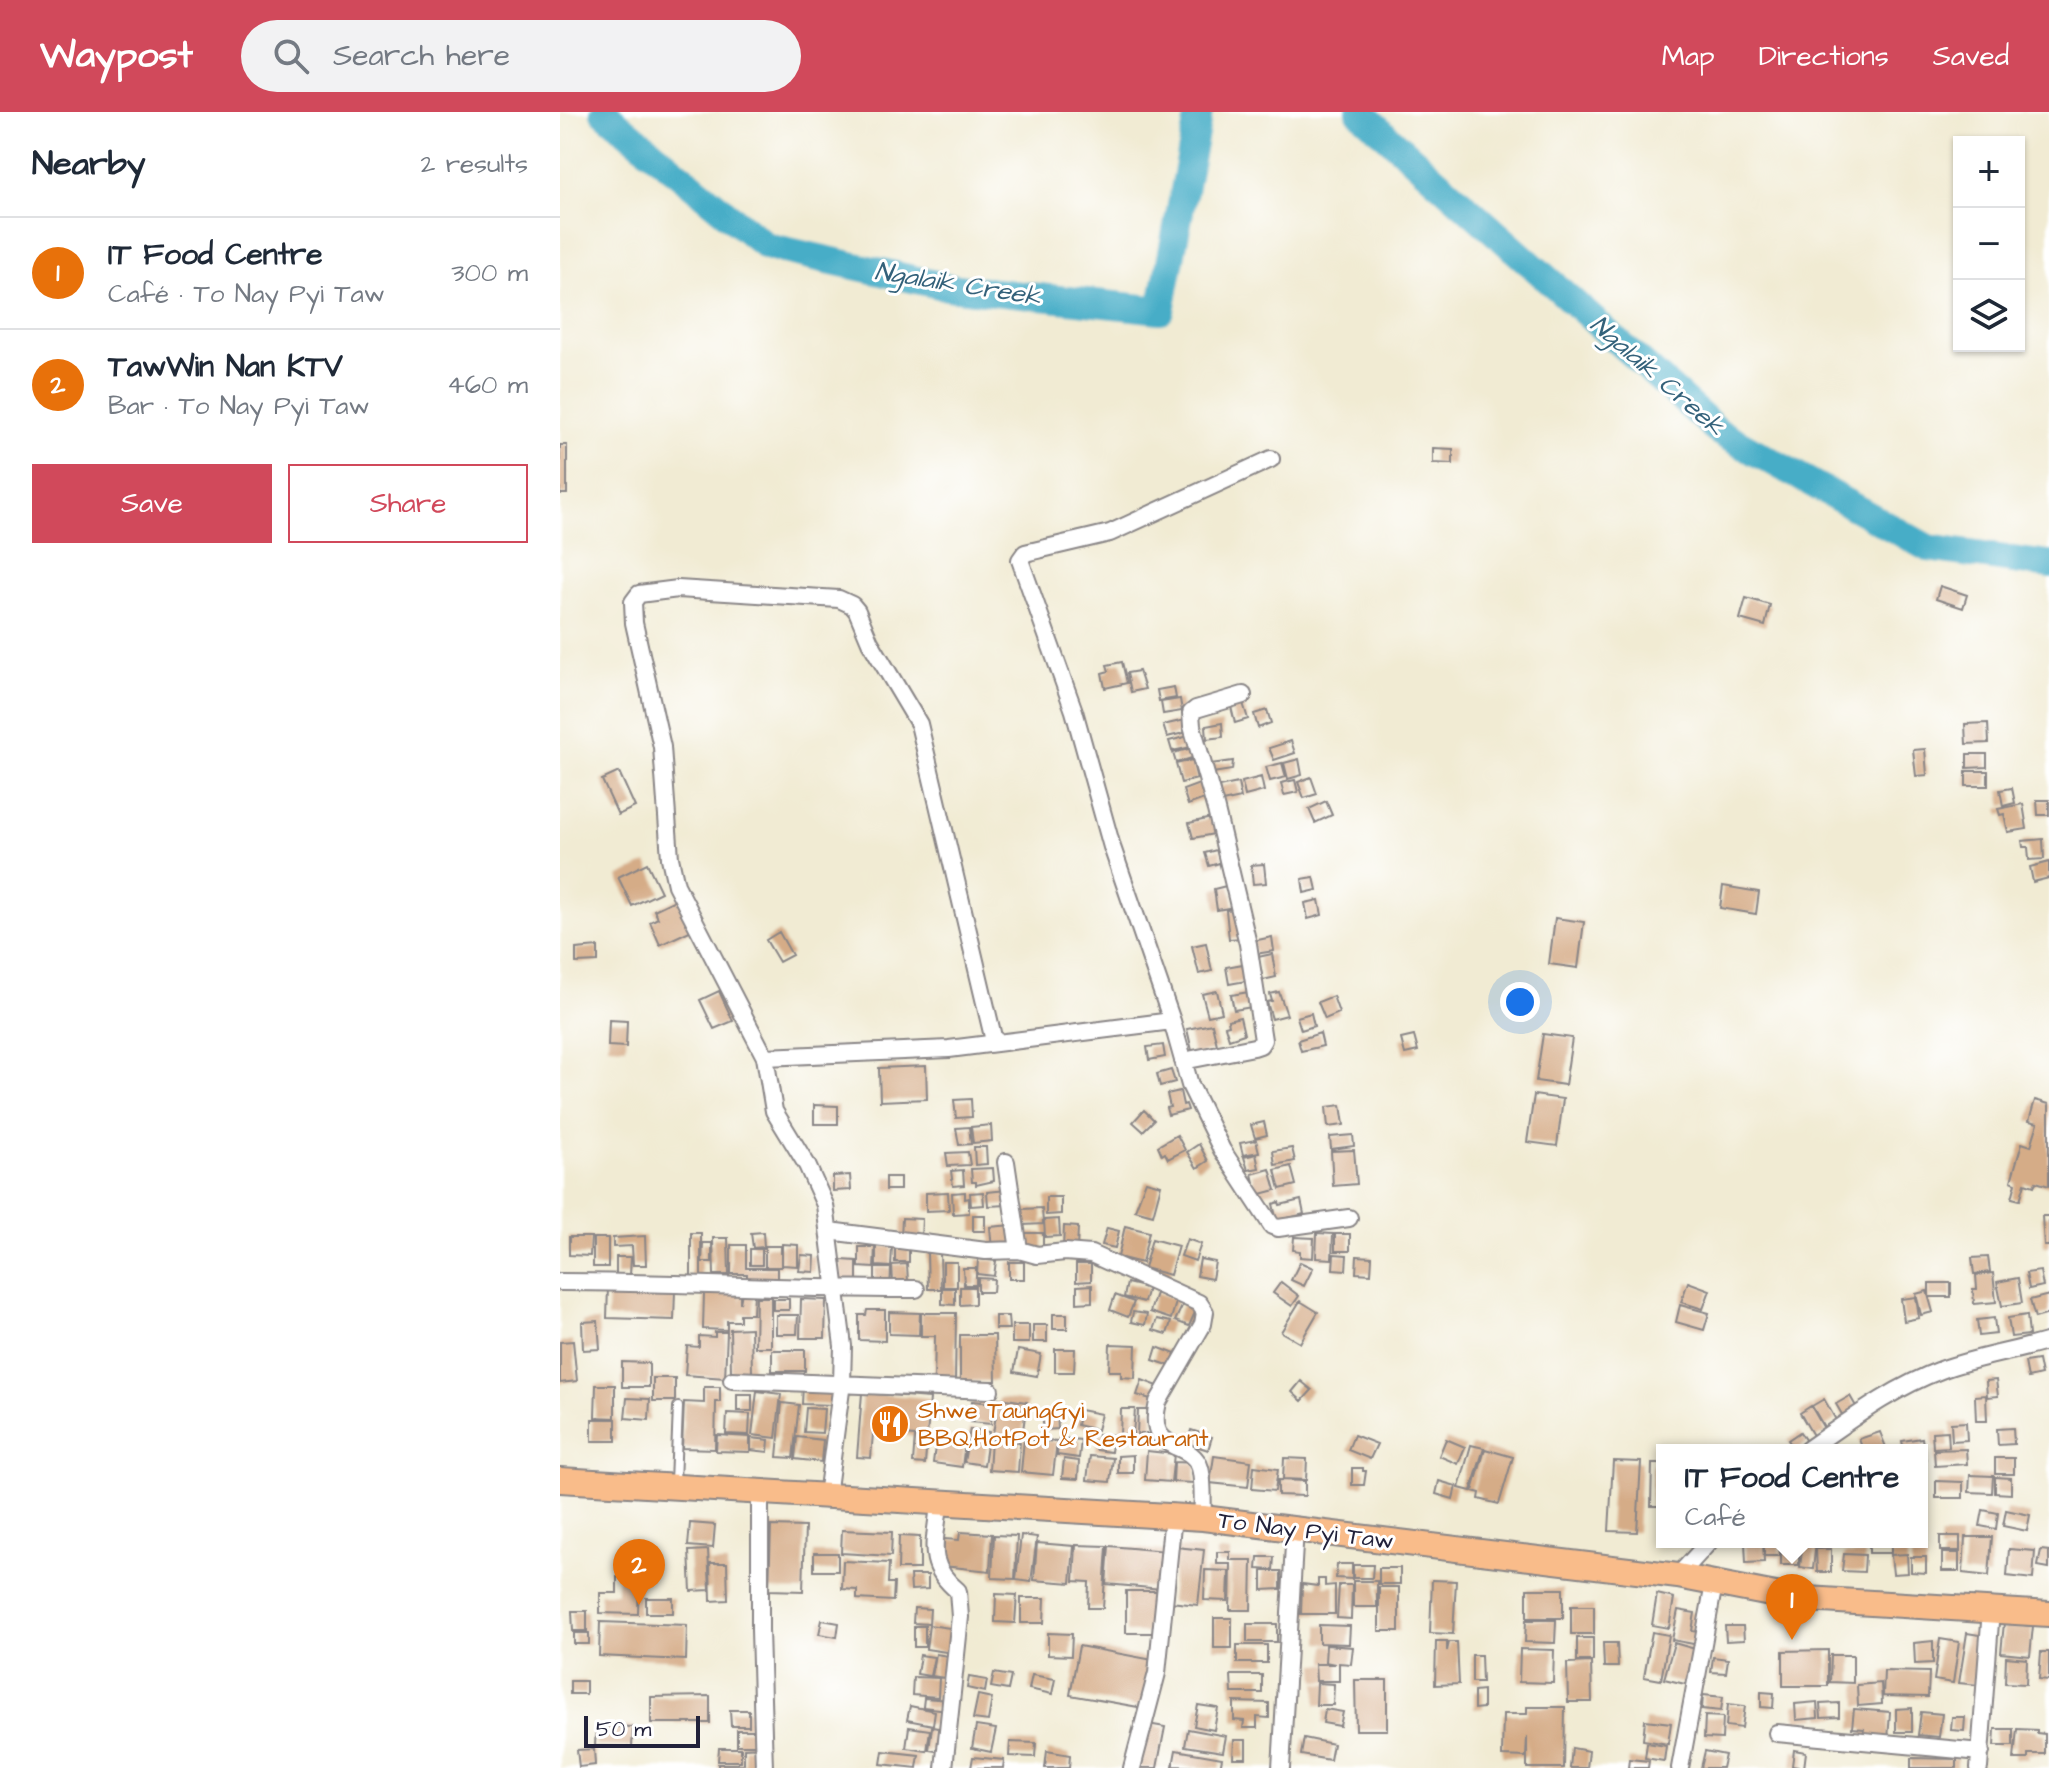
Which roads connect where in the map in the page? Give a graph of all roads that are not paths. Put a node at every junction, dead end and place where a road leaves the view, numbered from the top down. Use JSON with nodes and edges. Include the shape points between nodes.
{"nodes":[{"id":1,"x":1271,"y":459,"type":"dead end"},
{"id":2,"x":1243,"y":695,"type":"dead end"},
{"id":3,"x":1172,"y":1021,"type":"junction"},
{"id":4,"x":994,"y":1041,"type":"junction"},
{"id":5,"x":765,"y":1057,"type":"junction"},
{"id":6,"x":1183,"y":1061,"type":"junction"},
{"id":7,"x":1006,"y":1162,"type":"dead end"},
{"id":8,"x":1349,"y":1218,"type":"dead end"},
{"id":9,"x":829,"y":1231,"type":"junction"},
{"id":10,"x":1019,"y":1250,"type":"junction"},
{"id":11,"x":560,"y":1282,"type":"edge"},
{"id":12,"x":916,"y":1289,"type":"dead end"},
{"id":13,"x":835,"y":1290,"type":"junction"},
{"id":14,"x":2049,"y":1341,"type":"edge"},
{"id":15,"x":732,"y":1380,"type":"dead end"},
{"id":16,"x":842,"y":1383,"type":"junction"},
{"id":17,"x":990,"y":1390,"type":"dead end"},
{"id":18,"x":678,"y":1407,"type":"dead end"},
{"id":19,"x":1816,"y":1444,"type":"edge"},
{"id":20,"x":560,"y":1480,"type":"edge"},
{"id":21,"x":675,"y":1488,"type":"junction"},
{"id":22,"x":760,"y":1493,"type":"junction"},
{"id":23,"x":827,"y":1496,"type":"junction"},
{"id":24,"x":939,"y":1503,"type":"junction"},
{"id":25,"x":1173,"y":1516,"type":"junction"},
{"id":26,"x":1203,"y":1518,"type":"junction"},
{"id":27,"x":1295,"y":1528,"type":"junction"},
{"id":28,"x":1704,"y":1548,"type":"edge"},
{"id":29,"x":1678,"y":1576,"type":"junction"},
{"id":30,"x":1714,"y":1584,"type":"junction"},
{"id":31,"x":1991,"y":1609,"type":"junction"},
{"id":32,"x":2049,"y":1614,"type":"edge"},
{"id":33,"x":1777,"y":1733,"type":"dead end"},
{"id":34,"x":1980,"y":1760,"type":"edge"},
{"id":35,"x":764,"y":1768,"type":"edge"},
{"id":36,"x":944,"y":1768,"type":"edge"},
{"id":37,"x":1132,"y":1768,"type":"edge"},
{"id":38,"x":1281,"y":1768,"type":"edge"},
{"id":39,"x":1680,"y":1768,"type":"edge"}],
"edges":[{"from":1,"to":3,"type":"street","via":[[1110,533],[1025,553],[1020,560],[1074,711],[1112,847]]},
{"from":2,"to":6,"type":"street","via":[[1191,713],[1248,944],[1263,1040],[1254,1047]]},
{"from":3,"to":4,"type":"street"},
{"from":3,"to":6,"type":"street"},
{"from":4,"to":5,"type":"street","via":[[949,1049]]},
{"from":4,"to":5,"type":"street","via":[[919,724],[857,611],[839,599],[678,589],[639,594],[633,602],[634,623],[662,747],[676,885]]},
{"from":5,"to":9,"type":"street","via":[[774,1111],[807,1165],[825,1205]]},
{"from":6,"to":8,"type":"street","via":[[1222,1150],[1272,1226]]},
{"from":7,"to":10,"type":"street"},
{"from":9,"to":10,"type":"street","via":[[986,1251]]},
{"from":9,"to":13,"type":"street"},
{"from":10,"to":26,"type":"street","via":[[1091,1254],[1199,1303],[1205,1312],[1203,1324],[1155,1416],[1156,1430],[1200,1466]]},
{"from":11,"to":13,"type":"street"},
{"from":12,"to":13,"type":"street"},
{"from":13,"to":16,"type":"street"},
{"from":14,"to":19,"type":"street","via":[[1919,1379]]},
{"from":15,"to":16,"type":"street"},
{"from":16,"to":17,"type":"street"},
{"from":16,"to":23,"type":"street"},
{"from":18,"to":21,"type":"lane"},
{"from":20,"to":21,"type":"main road","name":"To Nay Pyi Taw"},
{"from":21,"to":22,"type":"main road","name":"To Nay Pyi Taw"},
{"from":22,"to":23,"type":"main road","name":"To Nay Pyi Taw"},
{"from":22,"to":35,"type":"street"},
{"from":23,"to":24,"type":"main road","name":"To Nay Pyi Taw"},
{"from":24,"to":25,"type":"main road","name":"To Nay Pyi Taw"},
{"from":24,"to":36,"type":"street","via":[[935,1562],[958,1591],[960,1617]]},
{"from":25,"to":26,"type":"main road","name":"To Nay Pyi Taw"},
{"from":25,"to":37,"type":"street","via":[[1157,1673]]},
{"from":26,"to":27,"type":"main road","name":"To Nay Pyi Taw"},
{"from":27,"to":29,"type":"main road","name":"To Nay Pyi Taw"},
{"from":27,"to":38,"type":"street"},
{"from":28,"to":29,"type":"street"},
{"from":29,"to":30,"type":"main road","name":"To Nay Pyi Taw"},
{"from":30,"to":31,"type":"main road","name":"To Nay Pyi Taw","via":[[1791,1598]]},
{"from":30,"to":39,"type":"street"},
{"from":31,"to":32,"type":"main road","name":"To Nay Pyi Taw"},
{"from":31,"to":34,"type":"street"},
{"from":33,"to":34,"type":"street"}]}
